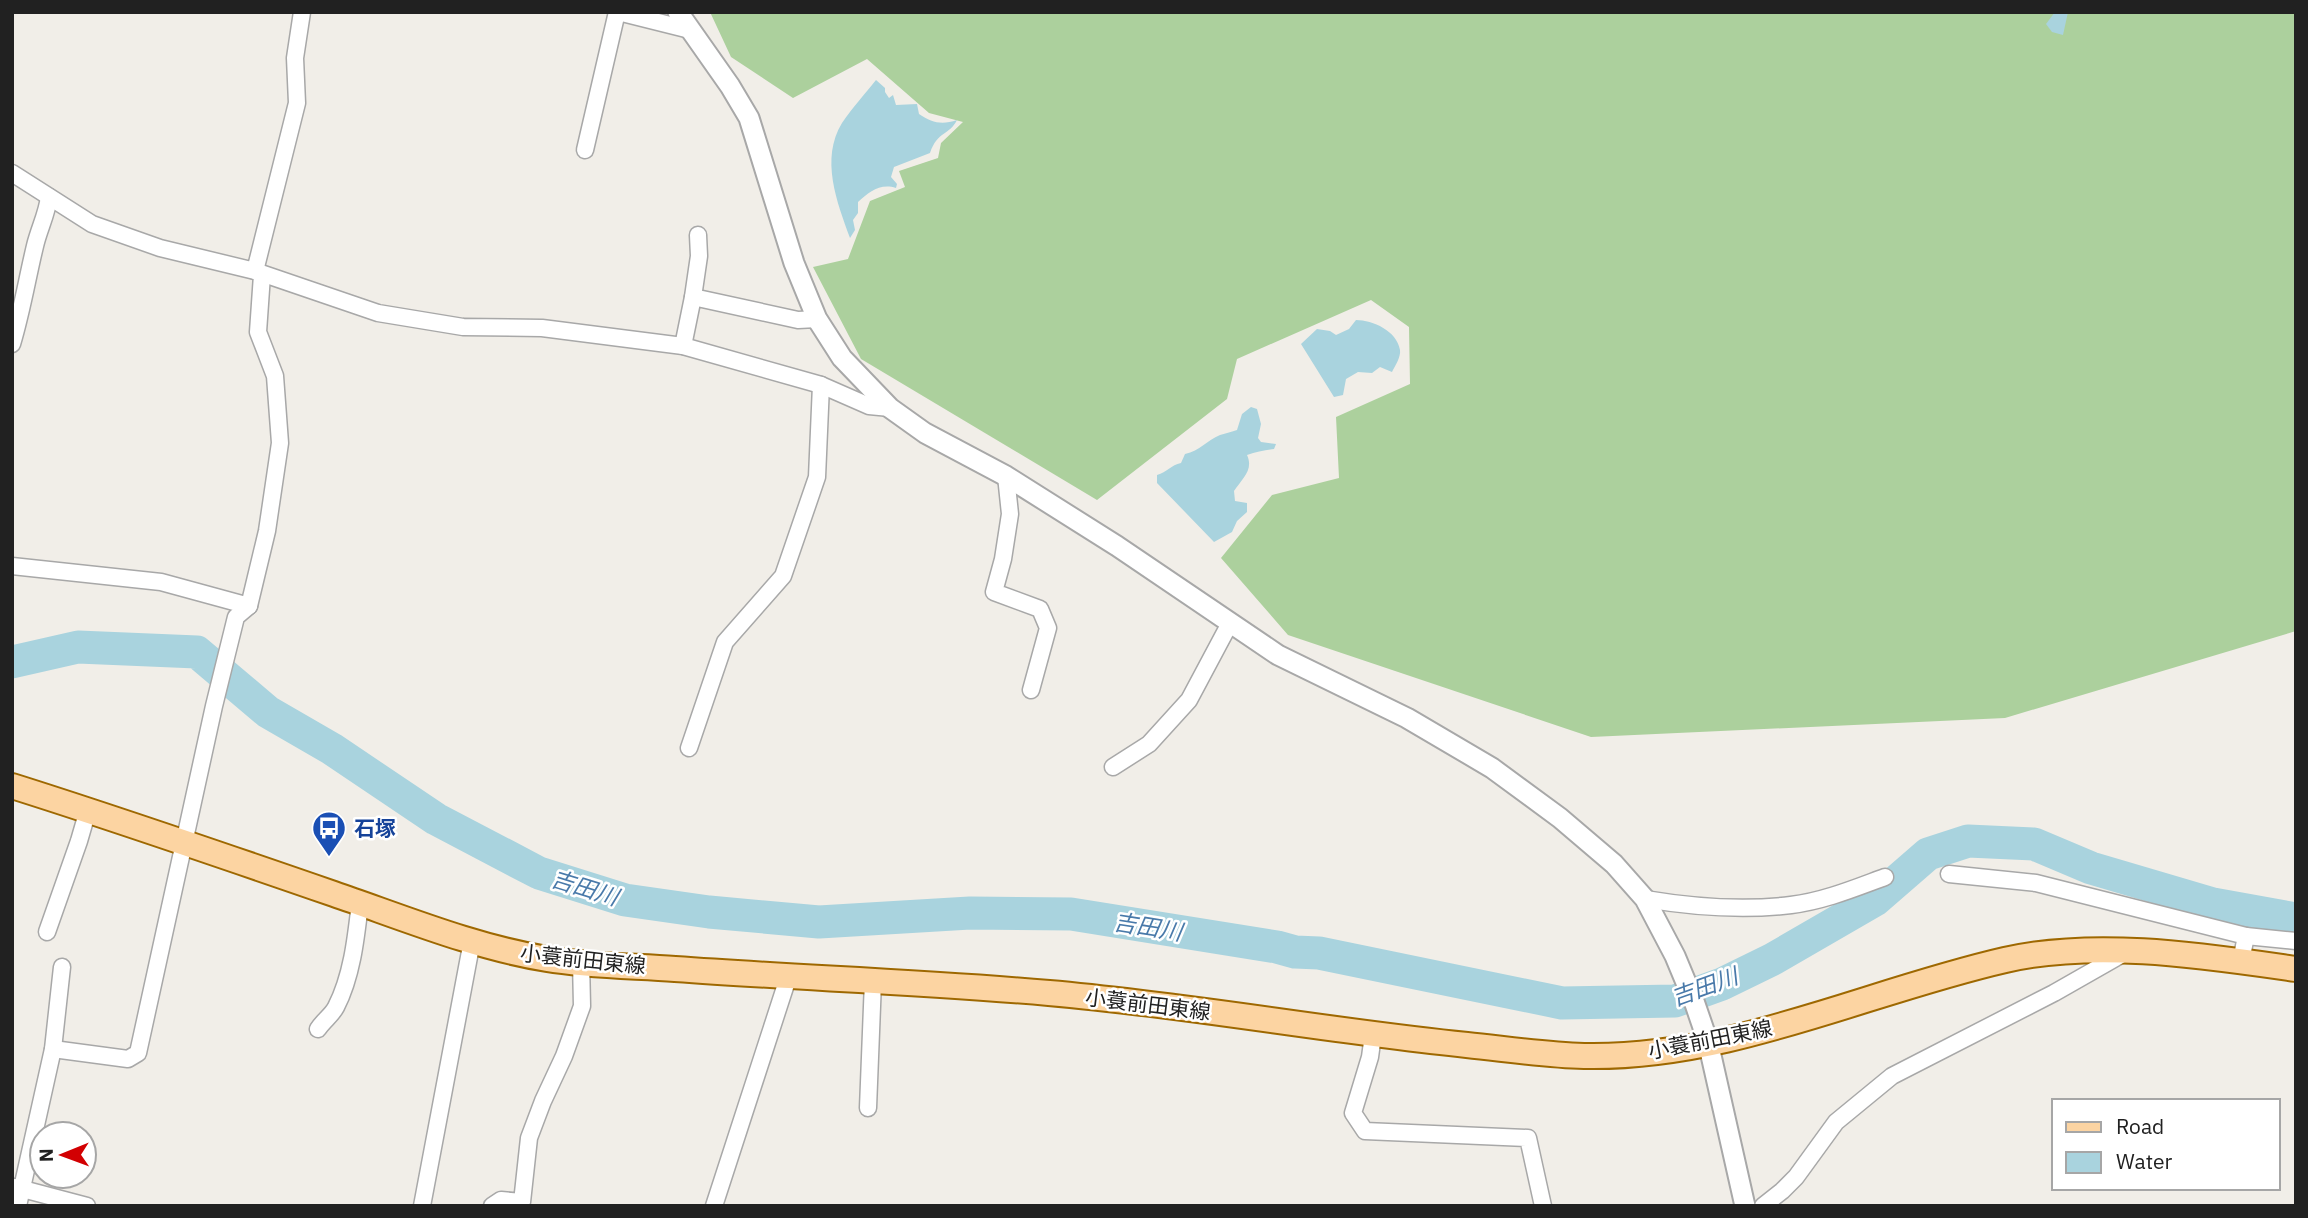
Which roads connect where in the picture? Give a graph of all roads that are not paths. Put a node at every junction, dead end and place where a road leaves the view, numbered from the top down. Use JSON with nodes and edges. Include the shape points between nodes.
{"nodes":[{"id":1,"x":302,"y":12,"type":"edge"},
{"id":2,"x":618,"y":12,"type":"edge"},
{"id":3,"x":678,"y":12,"type":"edge"},
{"id":4,"x":690,"y":30,"type":"junction"},
{"id":5,"x":585,"y":150,"type":"dead end"},
{"id":6,"x":12,"y":173,"type":"edge"},
{"id":7,"x":49,"y":197,"type":"junction"},
{"id":8,"x":698,"y":235,"type":"dead end"},
{"id":9,"x":259,"y":273,"type":"junction"},
{"id":10,"x":693,"y":298,"type":"junction"},
{"id":11,"x":817,"y":319,"type":"junction"},
{"id":12,"x":12,"y":344,"type":"edge"},
{"id":13,"x":683,"y":346,"type":"junction"},
{"id":14,"x":821,"y":385,"type":"junction"},
{"id":15,"x":890,"y":408,"type":"junction"},
{"id":16,"x":1006,"y":477,"type":"junction"},
{"id":17,"x":12,"y":566,"type":"edge"},
{"id":18,"x":249,"y":606,"type":"junction"},
{"id":19,"x":1230,"y":623,"type":"junction"},
{"id":20,"x":1031,"y":690,"type":"dead end"},
{"id":21,"x":689,"y":748,"type":"dead end"},
{"id":22,"x":1113,"y":767,"type":"dead end"},
{"id":23,"x":12,"y":786,"type":"edge"},
{"id":24,"x":88,"y":810,"type":"junction"},
{"id":25,"x":185,"y":842,"type":"junction"},
{"id":26,"x":1949,"y":874,"type":"dead end"},
{"id":27,"x":1885,"y":877,"type":"dead end"},
{"id":28,"x":1644,"y":899,"type":"junction"},
{"id":29,"x":360,"y":903,"type":"junction"},
{"id":30,"x":47,"y":932,"type":"dead end"},
{"id":31,"x":2246,"y":936,"type":"junction"},
{"id":32,"x":472,"y":941,"type":"junction"},
{"id":33,"x":2296,"y":941,"type":"edge"},
{"id":34,"x":2129,"y":951,"type":"junction"},
{"id":35,"x":581,"y":961,"type":"junction"},
{"id":36,"x":2241,"y":961,"type":"junction"},
{"id":37,"x":62,"y":967,"type":"dead end"},
{"id":38,"x":2296,"y":968,"type":"edge"},
{"id":39,"x":789,"y":978,"type":"junction"},
{"id":40,"x":873,"y":981,"type":"junction"},
{"id":41,"x":318,"y":1029,"type":"dead end"},
{"id":42,"x":1373,"y":1035,"type":"junction"},
{"id":43,"x":1707,"y":1042,"type":"junction"},
{"id":44,"x":53,"y":1049,"type":"junction"},
{"id":45,"x":868,"y":1108,"type":"dead end"},
{"id":46,"x":17,"y":1188,"type":"edge"},
{"id":47,"x":18,"y":1206,"type":"edge"},
{"id":48,"x":88,"y":1206,"type":"edge"},
{"id":49,"x":422,"y":1206,"type":"edge"},
{"id":50,"x":492,"y":1206,"type":"edge"},
{"id":51,"x":714,"y":1206,"type":"edge"},
{"id":52,"x":1543,"y":1206,"type":"edge"},
{"id":53,"x":1745,"y":1206,"type":"edge"},
{"id":54,"x":1762,"y":1206,"type":"edge"}],
"edges":[{"from":1,"to":9,"type":"street","via":[[295,58],[297,103]]},
{"from":2,"to":4,"type":"street"},
{"from":2,"to":5,"type":"street"},
{"from":3,"to":4,"type":"street"},
{"from":4,"to":11,"type":"street","via":[[749,118],[794,263]]},
{"from":6,"to":7,"type":"street"},
{"from":7,"to":9,"type":"street","via":[[92,223]]},
{"from":7,"to":12,"type":"street"},
{"from":8,"to":10,"type":"street"},
{"from":9,"to":13,"type":"street","via":[[378,313],[463,327],[542,328]]},
{"from":9,"to":18,"type":"street","via":[[258,332],[275,376],[280,443],[267,531]]},
{"from":10,"to":11,"type":"street","via":[[798,320]]},
{"from":10,"to":13,"type":"street"},
{"from":11,"to":15,"type":"street","via":[[842,358]]},
{"from":13,"to":14,"type":"street"},
{"from":14,"to":15,"type":"street","via":[[869,406]]},
{"from":14,"to":21,"type":"street","via":[[817,477],[783,576],[726,642]]},
{"from":15,"to":16,"type":"street","via":[[925,433]]},
{"from":16,"to":19,"type":"street","via":[[1117,545]]},
{"from":16,"to":20,"type":"street","via":[[1010,514],[994,592],[1040,609],[1048,628]]},
{"from":17,"to":18,"type":"street","via":[[161,582]]},
{"from":18,"to":25,"type":"street","via":[[236,617]]},
{"from":19,"to":22,"type":"street","via":[[1189,700],[1149,744]]},
{"from":19,"to":28,"type":"street","via":[[1278,655],[1407,718],[1492,768],[1605,856]]},
{"from":23,"to":24,"type":"main road","name":"小蓑前田東線"},
{"from":24,"to":25,"type":"main road","name":"小蓑前田東線"},
{"from":24,"to":30,"type":"street"},
{"from":25,"to":29,"type":"main road","name":"小蓑前田東線"},
{"from":25,"to":44,"type":"street","via":[[138,1053],[128,1059]]},
{"from":26,"to":31,"type":"street","via":[[2036,883]]},
{"from":27,"to":28,"type":"street","via":[[1792,905],[1719,908]]},
{"from":28,"to":43,"type":"street","via":[[1675,956]]},
{"from":29,"to":32,"type":"main road","name":"小蓑前田東線"},
{"from":29,"to":41,"type":"street","via":[[355,947],[343,988],[335,1010]]},
{"from":31,"to":33,"type":"street"},
{"from":31,"to":36,"type":"street"},
{"from":32,"to":35,"type":"main road","name":"小蓑前田東線","via":[[550,960]]},
{"from":32,"to":49,"type":"street"},
{"from":34,"to":36,"type":"main road","name":"小蓑前田東線"},
{"from":34,"to":43,"type":"main road","name":"小蓑前田東線","via":[[2008,959],[1747,1035]]},
{"from":34,"to":54,"type":"street","via":[[1892,1076],[1836,1122],[1796,1177]]},
{"from":35,"to":39,"type":"main road","name":"小蓑前田東線"},
{"from":35,"to":50,"type":"street","via":[[582,1006],[529,1138],[522,1202],[501,1200]]},
{"from":36,"to":38,"type":"main road","name":"小蓑前田東線"},
{"from":37,"to":44,"type":"street"},
{"from":39,"to":40,"type":"main road","name":"小蓑前田東線"},
{"from":39,"to":51,"type":"street"},
{"from":40,"to":42,"type":"main road","name":"小蓑前田東線","via":[[1054,993]]},
{"from":40,"to":45,"type":"street"},
{"from":42,"to":43,"type":"main road","name":"小蓑前田東線","via":[[1582,1056],[1632,1054]]},
{"from":42,"to":52,"type":"street","via":[[1353,1113],[1365,1131],[1528,1138]]},
{"from":43,"to":53,"type":"street"},
{"from":44,"to":46,"type":"street"},
{"from":46,"to":47,"type":"street"},
{"from":46,"to":48,"type":"street"}]}
